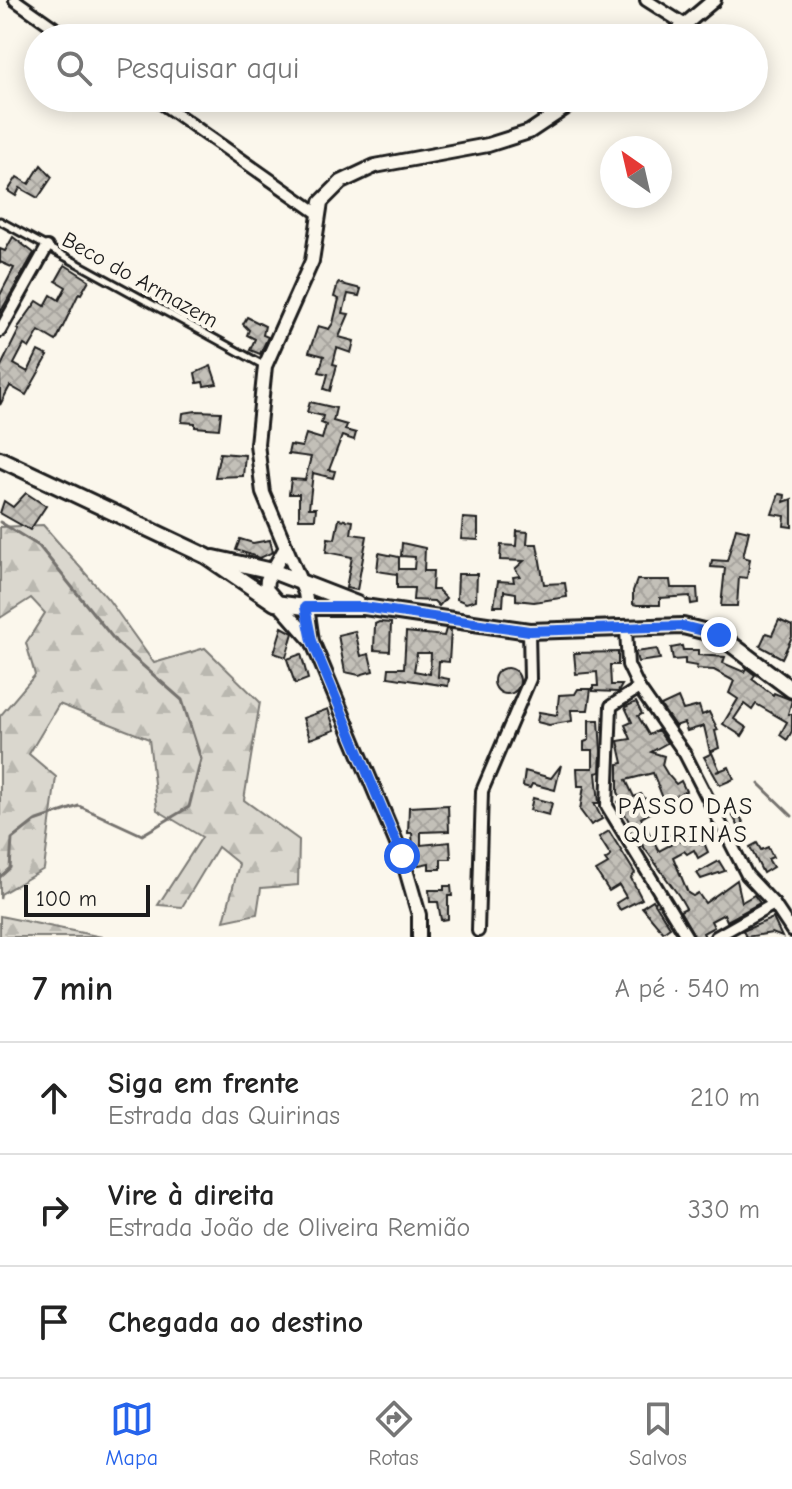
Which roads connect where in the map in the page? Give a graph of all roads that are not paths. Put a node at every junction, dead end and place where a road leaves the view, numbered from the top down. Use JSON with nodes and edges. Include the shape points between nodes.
{"nodes":[{"id":1,"x":15,"y":0,"type":"edge"},
{"id":2,"x":646,"y":0,"type":"edge"},
{"id":3,"x":714,"y":0,"type":"edge"},
{"id":4,"x":49,"y":24,"type":"edge"},
{"id":5,"x":684,"y":24,"type":"edge"},
{"id":6,"x":689,"y":24,"type":"edge"},
{"id":7,"x":174,"y":112,"type":"edge"},
{"id":8,"x":559,"y":112,"type":"edge"},
{"id":9,"x":319,"y":214,"type":"junction"},
{"id":10,"x":0,"y":221,"type":"edge"},
{"id":11,"x":47,"y":247,"type":"junction"},
{"id":12,"x":0,"y":331,"type":"edge"},
{"id":13,"x":265,"y":366,"type":"junction"},
{"id":14,"x":0,"y":459,"type":"edge"},
{"id":15,"x":285,"y":549,"type":"junction"},
{"id":16,"x":206,"y":556,"type":"junction"},
{"id":17,"x":272,"y":571,"type":"junction"},
{"id":18,"x":300,"y":582,"type":"junction"},
{"id":19,"x":275,"y":603,"type":"junction"},
{"id":20,"x":305,"y":607,"type":"junction"},
{"id":21,"x":364,"y":607,"type":"junction"},
{"id":22,"x":626,"y":630,"type":"junction"},
{"id":23,"x":529,"y":631,"type":"junction"},
{"id":24,"x":312,"y":641,"type":"junction"},
{"id":25,"x":639,"y":688,"type":"junction"},
{"id":26,"x":792,"y":690,"type":"edge"},
{"id":27,"x":774,"y":904,"type":"junction"},
{"id":28,"x":792,"y":931,"type":"edge"},
{"id":29,"x":478,"y":934,"type":"edge"},
{"id":30,"x":419,"y":937,"type":"edge"},
{"id":31,"x":687,"y":937,"type":"edge"},
{"id":32,"x":716,"y":937,"type":"edge"}],
"edges":[{"from":1,"to":4,"type":"street"},
{"from":2,"to":5,"type":"street"},
{"from":3,"to":6,"type":"street"},
{"from":7,"to":9,"type":"street"},
{"from":8,"to":9,"type":"street","via":[[529,132],[488,145],[375,166],[341,182],[321,202]]},
{"from":9,"to":13,"type":"street","via":[[312,261]]},
{"from":10,"to":11,"type":"lane","name":"Beco do Armazem"},
{"from":11,"to":12,"type":"street"},
{"from":11,"to":13,"type":"lane","name":"Beco do Armazem"},
{"from":13,"to":15,"type":"street","via":[[257,444],[263,493]]},
{"from":14,"to":16,"type":"main road"},
{"from":15,"to":17,"type":"street"},
{"from":15,"to":18,"type":"street"},
{"from":16,"to":17,"type":"main road"},
{"from":16,"to":19,"type":"main road"},
{"from":17,"to":18,"type":"main road"},
{"from":17,"to":19,"type":"street","via":[[266,589]]},
{"from":18,"to":20,"type":"street"},
{"from":18,"to":21,"type":"main road"},
{"from":19,"to":20,"type":"main road"},
{"from":19,"to":24,"type":"street"},
{"from":20,"to":21,"type":"main road"},
{"from":20,"to":24,"type":"street"},
{"from":21,"to":23,"type":"main road"},
{"from":22,"to":23,"type":"main road"},
{"from":22,"to":25,"type":"street","via":[[628,665]]},
{"from":22,"to":26,"type":"main road","via":[[683,626],[719,635]]},
{"from":23,"to":29,"type":"street","via":[[530,679],[482,791]]},
{"from":24,"to":30,"type":"street","via":[[402,856],[419,915]]},
{"from":25,"to":27,"type":"street","via":[[685,754],[747,875]]},
{"from":25,"to":31,"type":"street","via":[[611,706],[607,806]]},
{"from":27,"to":28,"type":"street"},
{"from":27,"to":32,"type":"street"}]}
